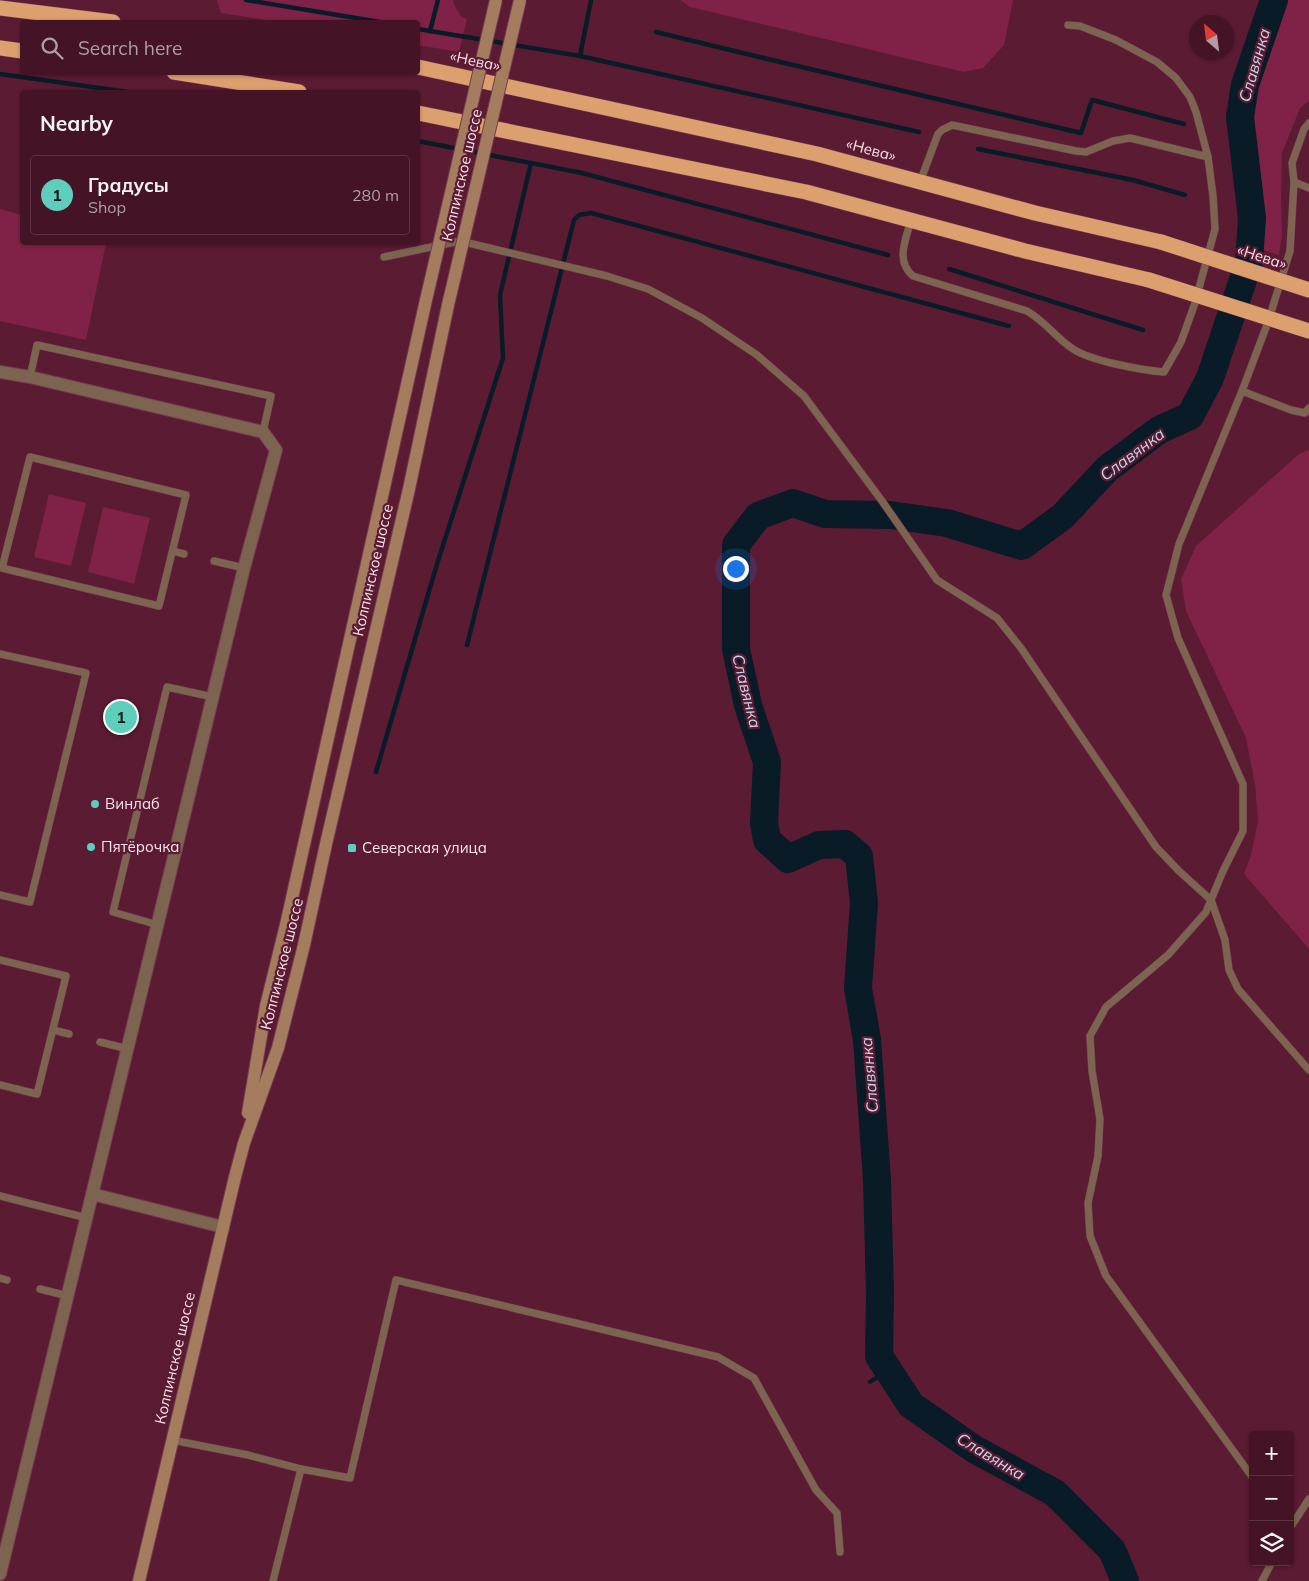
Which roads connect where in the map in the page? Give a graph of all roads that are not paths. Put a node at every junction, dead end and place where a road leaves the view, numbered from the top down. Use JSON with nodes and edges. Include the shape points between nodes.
{"nodes":[{"id":1,"x":496,"y":0,"type":"edge"},
{"id":2,"x":520,"y":0,"type":"edge"},
{"id":3,"x":0,"y":8,"type":"edge"},
{"id":4,"x":97,"y":20,"type":"edge"},
{"id":5,"x":1068,"y":25,"type":"dead end"},
{"id":6,"x":0,"y":48,"type":"edge"},
{"id":7,"x":20,"y":51,"type":"edge"},
{"id":8,"x":420,"y":67,"type":"edge"},
{"id":9,"x":193,"y":75,"type":"edge"},
{"id":10,"x":286,"y":90,"type":"edge"},
{"id":11,"x":420,"y":112,"type":"edge"},
{"id":12,"x":1309,"y":123,"type":"edge"},
{"id":13,"x":1208,"y":157,"type":"junction"},
{"id":14,"x":920,"y":182,"type":"junction"},
{"id":15,"x":1294,"y":182,"type":"junction"},
{"id":16,"x":1309,"y":188,"type":"edge"},
{"id":17,"x":911,"y":220,"type":"junction"},
{"id":18,"x":384,"y":257,"type":"dead end"},
{"id":19,"x":1309,"y":290,"type":"edge"},
{"id":20,"x":1309,"y":331,"type":"edge"},
{"id":21,"x":0,"y":372,"type":"edge"},
{"id":22,"x":30,"y":377,"type":"junction"},
{"id":23,"x":1242,"y":391,"type":"junction"},
{"id":24,"x":1309,"y":408,"type":"edge"},
{"id":25,"x":263,"y":432,"type":"junction"},
{"id":26,"x":172,"y":551,"type":"junction"},
{"id":27,"x":184,"y":554,"type":"dead end"},
{"id":28,"x":214,"y":561,"type":"dead end"},
{"id":29,"x":244,"y":568,"type":"junction"},
{"id":30,"x":0,"y":654,"type":"edge"},
{"id":31,"x":213,"y":697,"type":"junction"},
{"id":32,"x":0,"y":895,"type":"edge"},
{"id":33,"x":1211,"y":900,"type":"junction"},
{"id":34,"x":158,"y":925,"type":"junction"},
{"id":35,"x":0,"y":960,"type":"edge"},
{"id":36,"x":53,"y":1030,"type":"junction"},
{"id":37,"x":69,"y":1034,"type":"dead end"},
{"id":38,"x":100,"y":1042,"type":"dead end"},
{"id":39,"x":128,"y":1048,"type":"junction"},
{"id":40,"x":1309,"y":1070,"type":"edge"},
{"id":41,"x":0,"y":1085,"type":"edge"},
{"id":42,"x":244,"y":1143,"type":"junction"},
{"id":43,"x":92,"y":1194,"type":"junction"},
{"id":44,"x":0,"y":1196,"type":"edge"},
{"id":45,"x":86,"y":1218,"type":"junction"},
{"id":46,"x":223,"y":1227,"type":"junction"},
{"id":47,"x":40,"y":1289,"type":"dead end"},
{"id":48,"x":68,"y":1296,"type":"junction"},
{"id":49,"x":172,"y":1440,"type":"junction"},
{"id":50,"x":301,"y":1469,"type":"junction"},
{"id":51,"x":1252,"y":1476,"type":"edge"},
{"id":52,"x":1309,"y":1499,"type":"edge"},
{"id":53,"x":1294,"y":1522,"type":"edge"},
{"id":54,"x":840,"y":1552,"type":"dead end"},
{"id":55,"x":1270,"y":1566,"type":"edge"},
{"id":56,"x":0,"y":1574,"type":"edge"},
{"id":57,"x":139,"y":1581,"type":"edge"},
{"id":58,"x":273,"y":1581,"type":"edge"},
{"id":59,"x":1262,"y":1581,"type":"edge"}],
"edges":[{"from":1,"to":42,"type":"main road","name":"Колпинское шоссе","bridge":true,"via":[[266,1006]]},
{"from":2,"to":42,"type":"main road","name":"Колпинское шоссе","bridge":true,"via":[[304,945],[278,1048]]},
{"from":3,"to":4,"type":"highway"},
{"from":5,"to":13,"type":"lane","via":[[1080,26],[1116,40],[1157,62],[1176,78],[1190,96]]},
{"from":6,"to":7,"type":"highway"},
{"from":8,"to":14,"type":"highway","name":"«Нева»","via":[[817,154]]},
{"from":9,"to":10,"type":"highway"},
{"from":11,"to":17,"type":"highway","via":[[806,192]]},
{"from":12,"to":15,"type":"lane","via":[[1292,163]]},
{"from":13,"to":14,"type":"lane","via":[[1130,138],[1086,152],[1076,151],[952,125],[938,134]]},
{"from":13,"to":17,"type":"lane","via":[[1215,229],[1195,303],[1181,342],[1164,372],[1087,355],[1062,341],[1027,311],[913,276],[905,267],[902,256]]},
{"from":14,"to":19,"type":"highway","name":"«Нева»","bridge":true,"via":[[1161,242]]},
{"from":15,"to":16,"type":"lane"},
{"from":15,"to":23,"type":"lane","via":[[1290,251]]},
{"from":17,"to":20,"type":"highway","bridge":true,"via":[[1149,280]]},
{"from":18,"to":33,"type":"lane","via":[[460,241],[607,276],[648,289],[702,318],[757,355],[804,396],[937,580],[997,618],[1021,648],[1156,847]]},
{"from":21,"to":22,"type":"street"},
{"from":22,"to":25,"type":"street"},
{"from":22,"to":25,"type":"lane","via":[[37,345],[271,396]]},
{"from":23,"to":24,"type":"lane","via":[[1305,414]]},
{"from":23,"to":33,"type":"lane","via":[[1179,544],[1166,595],[1178,638],[1244,784],[1242,831]]},
{"from":25,"to":29,"type":"street","via":[[276,450]]},
{"from":26,"to":26,"type":"lane","via":[[186,495],[30,457],[2,568],[159,606]]},
{"from":26,"to":27,"type":"lane"},
{"from":28,"to":29,"type":"lane"},
{"from":29,"to":31,"type":"street"},
{"from":30,"to":32,"type":"lane","via":[[86,673],[30,902]]},
{"from":31,"to":34,"type":"street"},
{"from":31,"to":34,"type":"lane","via":[[167,687],[114,912]]},
{"from":33,"to":40,"type":"lane","via":[[1225,940],[1229,970],[1238,989]]},
{"from":33,"to":51,"type":"lane","via":[[1206,912],[1168,955],[1106,1007],[1090,1036],[1100,1120],[1098,1156],[1088,1203],[1090,1236],[1106,1276]]},
{"from":34,"to":39,"type":"street"},
{"from":35,"to":36,"type":"lane","via":[[66,976]]},
{"from":36,"to":37,"type":"lane"},
{"from":36,"to":41,"type":"lane","via":[[37,1094]]},
{"from":38,"to":39,"type":"lane"},
{"from":39,"to":43,"type":"street"},
{"from":42,"to":46,"type":"main road","name":"Колпинское шоссе"},
{"from":43,"to":45,"type":"street"},
{"from":43,"to":46,"type":"street"},
{"from":44,"to":45,"type":"lane"},
{"from":45,"to":48,"type":"street"},
{"from":46,"to":49,"type":"main road","name":"Колпинское шоссе"},
{"from":47,"to":48,"type":"lane"},
{"from":48,"to":56,"type":"street"},
{"from":49,"to":50,"type":"lane","via":[[248,1454]]},
{"from":49,"to":57,"type":"main road","name":"Колпинское шоссе"},
{"from":50,"to":54,"type":"lane","via":[[350,1478],[396,1280],[718,1357],[754,1378],[816,1490],[837,1513]]},
{"from":50,"to":58,"type":"lane"},
{"from":52,"to":53,"type":"lane"},
{"from":55,"to":59,"type":"lane"}]}
